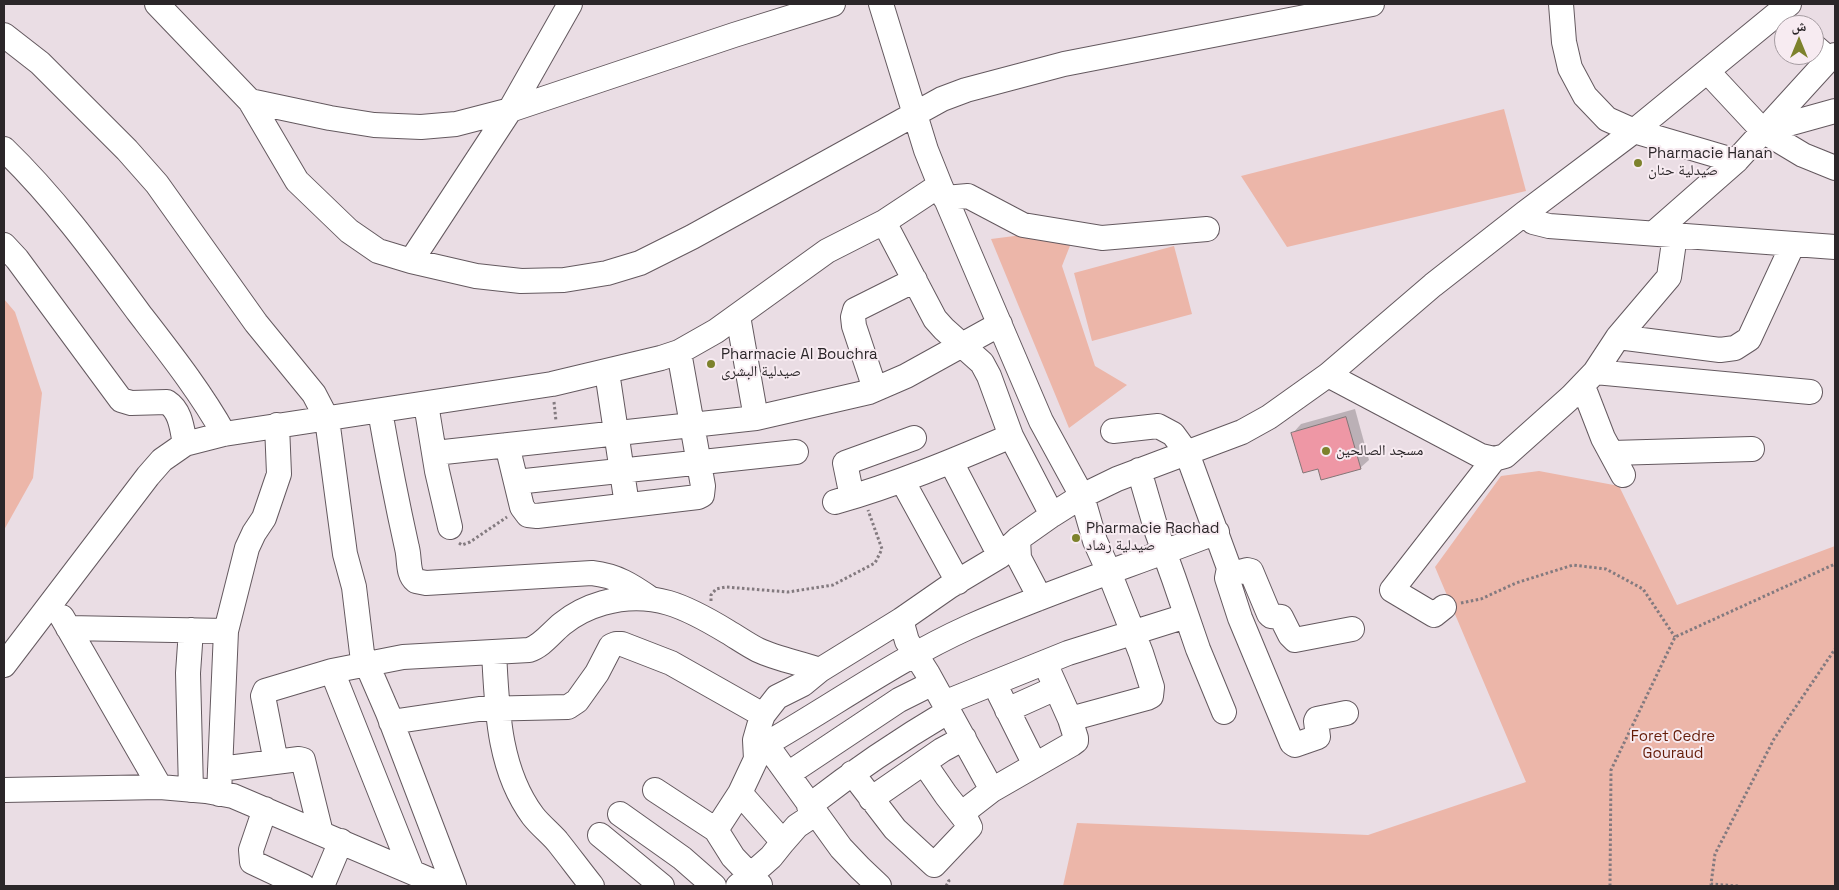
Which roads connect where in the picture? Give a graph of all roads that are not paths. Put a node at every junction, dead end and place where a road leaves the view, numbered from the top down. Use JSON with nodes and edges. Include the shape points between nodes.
{"nodes":[{"id":1,"x":157,"y":4,"type":"edge"},
{"id":2,"x":570,"y":4,"type":"edge"},
{"id":3,"x":833,"y":4,"type":"edge"},
{"id":4,"x":881,"y":4,"type":"edge"},
{"id":5,"x":1372,"y":4,"type":"edge"},
{"id":6,"x":1561,"y":4,"type":"edge"},
{"id":7,"x":1330,"y":8,"type":"edge"},
{"id":8,"x":1787,"y":14,"type":"edge"},
{"id":9,"x":4,"y":35,"type":"edge"},
{"id":10,"x":1826,"y":53,"type":"edge"},
{"id":11,"x":1708,"y":72,"type":"junction"},
{"id":12,"x":250,"y":101,"type":"junction"},
{"id":13,"x":510,"y":110,"type":"junction"},
{"id":14,"x":1835,"y":111,"type":"edge"},
{"id":15,"x":916,"y":114,"type":"junction"},
{"id":16,"x":1634,"y":131,"type":"junction"},
{"id":17,"x":1763,"y":131,"type":"junction"},
{"id":18,"x":4,"y":149,"type":"edge"},
{"id":19,"x":1736,"y":161,"type":"junction"},
{"id":20,"x":1835,"y":168,"type":"edge"},
{"id":21,"x":942,"y":191,"type":"junction"},
{"id":22,"x":1525,"y":213,"type":"junction"},
{"id":23,"x":884,"y":222,"type":"junction"},
{"id":24,"x":1207,"y":229,"type":"dead end"},
{"id":25,"x":1664,"y":234,"type":"junction"},
{"id":26,"x":1793,"y":244,"type":"junction"},
{"id":27,"x":4,"y":245,"type":"edge"},
{"id":28,"x":1835,"y":246,"type":"edge"},
{"id":29,"x":411,"y":261,"type":"junction"},
{"id":30,"x":915,"y":280,"type":"junction"},
{"id":31,"x":738,"y":316,"type":"junction"},
{"id":32,"x":1000,"y":324,"type":"junction"},
{"id":33,"x":1618,"y":337,"type":"junction"},
{"id":34,"x":962,"y":345,"type":"junction"},
{"id":35,"x":679,"y":352,"type":"junction"},
{"id":36,"x":607,"y":372,"type":"junction"},
{"id":37,"x":1595,"y":372,"type":"junction"},
{"id":38,"x":1328,"y":375,"type":"junction"},
{"id":39,"x":875,"y":390,"type":"junction"},
{"id":40,"x":1810,"y":392,"type":"dead end"},
{"id":41,"x":1571,"y":397,"type":"junction"},
{"id":42,"x":426,"y":404,"type":"junction"},
{"id":43,"x":380,"y":411,"type":"junction"},
{"id":44,"x":756,"y":418,"type":"junction"},
{"id":45,"x":327,"y":419,"type":"junction"},
{"id":46,"x":277,"y":425,"type":"junction"},
{"id":47,"x":693,"y":425,"type":"junction"},
{"id":48,"x":1113,"y":431,"type":"dead end"},
{"id":49,"x":224,"y":434,"type":"junction"},
{"id":50,"x":616,"y":434,"type":"junction"},
{"id":51,"x":1011,"y":436,"type":"junction"},
{"id":52,"x":914,"y":438,"type":"dead end"},
{"id":53,"x":186,"y":444,"type":"junction"},
{"id":54,"x":507,"y":445,"type":"junction"},
{"id":55,"x":1752,"y":449,"type":"dead end"},
{"id":56,"x":796,"y":452,"type":"dead end"},
{"id":57,"x":435,"y":453,"type":"junction"},
{"id":58,"x":1188,"y":453,"type":"junction"},
{"id":59,"x":1612,"y":453,"type":"junction"},
{"id":60,"x":1494,"y":459,"type":"junction"},
{"id":61,"x":700,"y":462,"type":"junction"},
{"id":62,"x":951,"y":462,"type":"junction"},
{"id":63,"x":622,"y":470,"type":"junction"},
{"id":64,"x":1139,"y":470,"type":"junction"},
{"id":65,"x":1623,"y":475,"type":"dead end"},
{"id":66,"x":902,"y":480,"type":"junction"},
{"id":67,"x":516,"y":482,"type":"junction"},
{"id":68,"x":1082,"y":496,"type":"junction"},
{"id":69,"x":627,"y":505,"type":"junction"},
{"id":70,"x":1052,"y":515,"type":"junction"},
{"id":71,"x":450,"y":527,"type":"road end"},
{"id":72,"x":1217,"y":532,"type":"junction"},
{"id":73,"x":1018,"y":539,"type":"junction"},
{"id":74,"x":1164,"y":551,"type":"junction"},
{"id":75,"x":1000,"y":556,"type":"junction"},
{"id":76,"x":1110,"y":572,"type":"junction"},
{"id":77,"x":1228,"y":576,"type":"junction"},
{"id":78,"x":958,"y":582,"type":"junction"},
{"id":79,"x":1040,"y":598,"type":"junction"},
{"id":80,"x":651,"y":599,"type":"junction"},
{"id":81,"x":52,"y":600,"type":"junction"},
{"id":82,"x":1439,"y":611,"type":"road end"},
{"id":83,"x":1186,"y":616,"type":"junction"},
{"id":84,"x":901,"y":620,"type":"junction"},
{"id":85,"x":68,"y":628,"type":"junction"},
{"id":86,"x":1352,"y":629,"type":"dead end"},
{"id":87,"x":191,"y":630,"type":"junction"},
{"id":88,"x":226,"y":631,"type":"junction"},
{"id":89,"x":1133,"y":632,"type":"junction"},
{"id":90,"x":494,"y":652,"type":"junction"},
{"id":91,"x":915,"y":654,"type":"junction"},
{"id":92,"x":368,"y":663,"type":"junction"},
{"id":93,"x":1045,"y":663,"type":"junction"},
{"id":94,"x":4,"y":664,"type":"edge"},
{"id":95,"x":820,"y":670,"type":"junction"},
{"id":96,"x":332,"y":671,"type":"junction"},
{"id":97,"x":994,"y":684,"type":"junction"},
{"id":98,"x":1056,"y":688,"type":"junction"},
{"id":99,"x":942,"y":699,"type":"junction"},
{"id":100,"x":497,"y":710,"type":"junction"},
{"id":101,"x":1007,"y":710,"type":"junction"},
{"id":102,"x":1224,"y":712,"type":"dead end"},
{"id":103,"x":1346,"y":713,"type":"dead end"},
{"id":104,"x":1070,"y":720,"type":"junction"},
{"id":105,"x":391,"y":722,"type":"junction"},
{"id":106,"x":762,"y":728,"type":"junction"},
{"id":107,"x":964,"y":738,"type":"junction"},
{"id":108,"x":276,"y":762,"type":"junction"},
{"id":109,"x":924,"y":762,"type":"junction"},
{"id":110,"x":1035,"y":765,"type":"junction"},
{"id":111,"x":220,"y":769,"type":"junction"},
{"id":112,"x":852,"y":773,"type":"junction"},
{"id":113,"x":788,"y":774,"type":"junction"},
{"id":114,"x":160,"y":787,"type":"junction"},
{"id":115,"x":4,"y":790,"type":"edge"},
{"id":116,"x":192,"y":790,"type":"junction"},
{"id":117,"x":655,"y":790,"type":"dead end"},
{"id":118,"x":992,"y":790,"type":"junction"},
{"id":119,"x":740,"y":793,"type":"junction"},
{"id":120,"x":219,"y":794,"type":"junction"},
{"id":121,"x":871,"y":799,"type":"junction"},
{"id":122,"x":265,"y":809,"type":"junction"},
{"id":123,"x":812,"y":810,"type":"junction"},
{"id":124,"x":620,"y":814,"type":"dead end"},
{"id":125,"x":960,"y":814,"type":"junction"},
{"id":126,"x":716,"y":830,"type":"junction"},
{"id":127,"x":600,"y":835,"type":"dead end"},
{"id":128,"x":331,"y":837,"type":"junction"},
{"id":129,"x":782,"y":842,"type":"junction"},
{"id":130,"x":412,"y":872,"type":"junction"},
{"id":131,"x":750,"y":882,"type":"edge"},
{"id":132,"x":303,"y":886,"type":"edge"},
{"id":133,"x":322,"y":886,"type":"edge"},
{"id":134,"x":444,"y":886,"type":"edge"},
{"id":135,"x":454,"y":886,"type":"edge"},
{"id":136,"x":592,"y":886,"type":"edge"},
{"id":137,"x":662,"y":886,"type":"edge"},
{"id":138,"x":714,"y":886,"type":"edge"},
{"id":139,"x":879,"y":886,"type":"edge"}],
"edges":[{"from":1,"to":12,"type":"street"},
{"from":2,"to":13,"type":"street"},
{"from":3,"to":13,"type":"street"},
{"from":4,"to":15,"type":"street"},
{"from":5,"to":7,"type":"street"},
{"from":6,"to":16,"type":"street","via":[[1570,68],[1585,96],[1607,118]]},
{"from":7,"to":15,"type":"street","via":[[1064,64],[966,90]]},
{"from":8,"to":11,"type":"street"},
{"from":9,"to":45,"type":"street","via":[[63,85],[157,184],[256,323],[314,394]]},
{"from":10,"to":17,"type":"street"},
{"from":11,"to":16,"type":"street"},
{"from":11,"to":17,"type":"street"},
{"from":12,"to":13,"type":"street","via":[[374,125],[422,127],[456,124]]},
{"from":12,"to":29,"type":"street","via":[[296,181],[321,206],[378,251]]},
{"from":13,"to":29,"type":"street"},
{"from":14,"to":17,"type":"street"},
{"from":15,"to":21,"type":"street"},
{"from":15,"to":29,"type":"street","via":[[692,237],[640,263],[606,273],[564,280],[521,282],[476,276]]},
{"from":16,"to":19,"type":"street"},
{"from":16,"to":22,"type":"street"},
{"from":17,"to":19,"type":"street"},
{"from":17,"to":20,"type":"street","via":[[1803,155]]},
{"from":18,"to":49,"type":"street","via":[[30,174],[94,253],[209,406]]},
{"from":19,"to":25,"type":"street"},
{"from":21,"to":23,"type":"street"},
{"from":21,"to":24,"type":"street","via":[[968,196],[1023,225],[1102,238]]},
{"from":21,"to":32,"type":"street"},
{"from":22,"to":25,"type":"street","via":[[1533,222],[1549,226]]},
{"from":22,"to":38,"type":"street","via":[[1433,285]]},
{"from":23,"to":30,"type":"street"},
{"from":23,"to":31,"type":"street","via":[[827,251]]},
{"from":25,"to":26,"type":"street"},
{"from":25,"to":33,"type":"street","via":[[1669,277]]},
{"from":26,"to":28,"type":"street"},
{"from":26,"to":33,"type":"street","via":[[1749,339],[1735,348],[1720,350]]},
{"from":27,"to":53,"type":"street","via":[[121,400],[172,405],[177,410]]},
{"from":30,"to":34,"type":"street","via":[[935,318]]},
{"from":30,"to":39,"type":"street","via":[[856,310],[853,317]]},
{"from":31,"to":35,"type":"street"},
{"from":31,"to":44,"type":"street"},
{"from":32,"to":34,"type":"street"},
{"from":32,"to":68,"type":"street","via":[[1041,421]]},
{"from":33,"to":37,"type":"street"},
{"from":34,"to":39,"type":"street"},
{"from":34,"to":51,"type":"street","via":[[982,363]]},
{"from":35,"to":36,"type":"street"},
{"from":35,"to":47,"type":"street"},
{"from":36,"to":42,"type":"street"},
{"from":36,"to":50,"type":"street"},
{"from":37,"to":40,"type":"street"},
{"from":37,"to":41,"type":"street"},
{"from":38,"to":58,"type":"street","via":[[1262,421]]},
{"from":38,"to":60,"type":"street","via":[[1481,456]]},
{"from":39,"to":44,"type":"street"},
{"from":41,"to":59,"type":"street","via":[[1586,394]]},
{"from":41,"to":60,"type":"street","via":[[1505,456]]},
{"from":42,"to":43,"type":"street"},
{"from":42,"to":57,"type":"street"},
{"from":43,"to":45,"type":"street"},
{"from":43,"to":80,"type":"street","via":[[413,579],[426,583],[592,573],[610,575]]},
{"from":44,"to":47,"type":"street"},
{"from":45,"to":46,"type":"street"},
{"from":45,"to":92,"type":"street","via":[[362,653]]},
{"from":46,"to":49,"type":"street"},
{"from":46,"to":88,"type":"street","via":[[279,474],[264,518],[247,548]]},
{"from":47,"to":50,"type":"street"},
{"from":47,"to":61,"type":"street"},
{"from":48,"to":58,"type":"street","via":[[1158,426],[1173,434]]},
{"from":49,"to":53,"type":"street"},
{"from":50,"to":54,"type":"street"},
{"from":50,"to":63,"type":"street"},
{"from":51,"to":62,"type":"street"},
{"from":51,"to":70,"type":"street"},
{"from":52,"to":66,"type":"street","via":[[845,463],[850,498]]},
{"from":53,"to":81,"type":"street","via":[[162,460],[148,476]]},
{"from":54,"to":57,"type":"street"},
{"from":54,"to":67,"type":"street"},
{"from":55,"to":59,"type":"street"},
{"from":56,"to":61,"type":"street"},
{"from":57,"to":71,"type":"street"},
{"from":58,"to":64,"type":"street"},
{"from":58,"to":72,"type":"street"},
{"from":59,"to":65,"type":"street"},
{"from":60,"to":82,"type":"street","via":[[1392,590]]},
{"from":61,"to":63,"type":"street"},
{"from":61,"to":69,"type":"street","via":[[704,486],[702,495]]},
{"from":62,"to":66,"type":"street"},
{"from":62,"to":75,"type":"street"},
{"from":63,"to":67,"type":"street"},
{"from":63,"to":69,"type":"street"},
{"from":64,"to":68,"type":"street"},
{"from":64,"to":74,"type":"street"},
{"from":66,"to":78,"type":"street"},
{"from":67,"to":69,"type":"street","via":[[522,507],[528,514],[537,516]]},
{"from":68,"to":70,"type":"street"},
{"from":68,"to":76,"type":"street","via":[[1095,541]]},
{"from":70,"to":73,"type":"street"},
{"from":72,"to":74,"type":"street"},
{"from":72,"to":77,"type":"street","via":[[1229,568]]},
{"from":73,"to":75,"type":"street"},
{"from":73,"to":79,"type":"street","via":[[1019,558]]},
{"from":74,"to":76,"type":"street"},
{"from":74,"to":83,"type":"street"},
{"from":75,"to":78,"type":"street"},
{"from":76,"to":79,"type":"street"},
{"from":76,"to":89,"type":"street"},
{"from":77,"to":86,"type":"street","via":[[1251,571],[1268,614],[1281,617],[1295,640]]},
{"from":77,"to":103,"type":"street","via":[[1240,618],[1292,743],[1302,744],[1318,737],[1317,719]]},
{"from":78,"to":84,"type":"street"},
{"from":79,"to":91,"type":"street"},
{"from":80,"to":90,"type":"street","via":[[628,598],[600,604],[563,623],[534,648]]},
{"from":80,"to":95,"type":"street","via":[[692,610],[758,650]]},
{"from":81,"to":85,"type":"street"},
{"from":81,"to":94,"type":"street"},
{"from":83,"to":89,"type":"street"},
{"from":83,"to":102,"type":"street"},
{"from":84,"to":91,"type":"street"},
{"from":84,"to":95,"type":"street"},
{"from":85,"to":87,"type":"street"},
{"from":85,"to":114,"type":"street"},
{"from":87,"to":88,"type":"street"},
{"from":87,"to":116,"type":"street","via":[[188,673]]},
{"from":88,"to":111,"type":"street"},
{"from":89,"to":93,"type":"street"},
{"from":89,"to":104,"type":"street","via":[[1152,687],[1151,696]]},
{"from":90,"to":92,"type":"street","via":[[403,657]]},
{"from":90,"to":100,"type":"street"},
{"from":91,"to":99,"type":"street"},
{"from":91,"to":106,"type":"street"},
{"from":92,"to":96,"type":"street"},
{"from":92,"to":105,"type":"street"},
{"from":93,"to":97,"type":"street"},
{"from":93,"to":98,"type":"street"},
{"from":95,"to":106,"type":"street","via":[[804,684],[777,697]]},
{"from":96,"to":108,"type":"street","via":[[276,686],[263,693]]},
{"from":96,"to":130,"type":"street"},
{"from":97,"to":99,"type":"street"},
{"from":97,"to":101,"type":"street"},
{"from":98,"to":101,"type":"street"},
{"from":98,"to":104,"type":"street"},
{"from":99,"to":107,"type":"street"},
{"from":99,"to":112,"type":"street"},
{"from":99,"to":113,"type":"street","via":[[899,700]]},
{"from":100,"to":105,"type":"street"},
{"from":100,"to":106,"type":"street","via":[[568,707],[577,701],[598,673],[611,646],[622,644],[672,664]]},
{"from":100,"to":136,"type":"street","via":[[512,779],[533,816]]},
{"from":101,"to":110,"type":"street"},
{"from":104,"to":110,"type":"street","via":[[1076,741]]},
{"from":105,"to":135,"type":"street"},
{"from":106,"to":113,"type":"street"},
{"from":106,"to":119,"type":"street","via":[[755,740],[756,759]]},
{"from":107,"to":109,"type":"street"},
{"from":107,"to":118,"type":"street"},
{"from":108,"to":111,"type":"street"},
{"from":108,"to":128,"type":"street","via":[[303,760]]},
{"from":109,"to":121,"type":"street"},
{"from":109,"to":125,"type":"street"},
{"from":110,"to":118,"type":"street"},
{"from":111,"to":120,"type":"street"},
{"from":112,"to":121,"type":"street"},
{"from":112,"to":123,"type":"street"},
{"from":113,"to":123,"type":"street"},
{"from":114,"to":115,"type":"street"},
{"from":114,"to":116,"type":"street"},
{"from":116,"to":120,"type":"street"},
{"from":117,"to":126,"type":"street"},
{"from":118,"to":125,"type":"street"},
{"from":119,"to":126,"type":"street"},
{"from":119,"to":129,"type":"street"},
{"from":120,"to":122,"type":"street"},
{"from":121,"to":125,"type":"street","via":[[895,829],[934,865],[970,828]]},
{"from":122,"to":128,"type":"street"},
{"from":122,"to":132,"type":"street","via":[[251,850],[252,862]]},
{"from":123,"to":129,"type":"street"},
{"from":123,"to":139,"type":"street","via":[[841,848]]},
{"from":124,"to":138,"type":"street","via":[[682,858]]},
{"from":126,"to":131,"type":"street"},
{"from":127,"to":137,"type":"street"},
{"from":128,"to":130,"type":"street"},
{"from":128,"to":133,"type":"street"},
{"from":129,"to":131,"type":"street"},
{"from":130,"to":134,"type":"street"}]}
